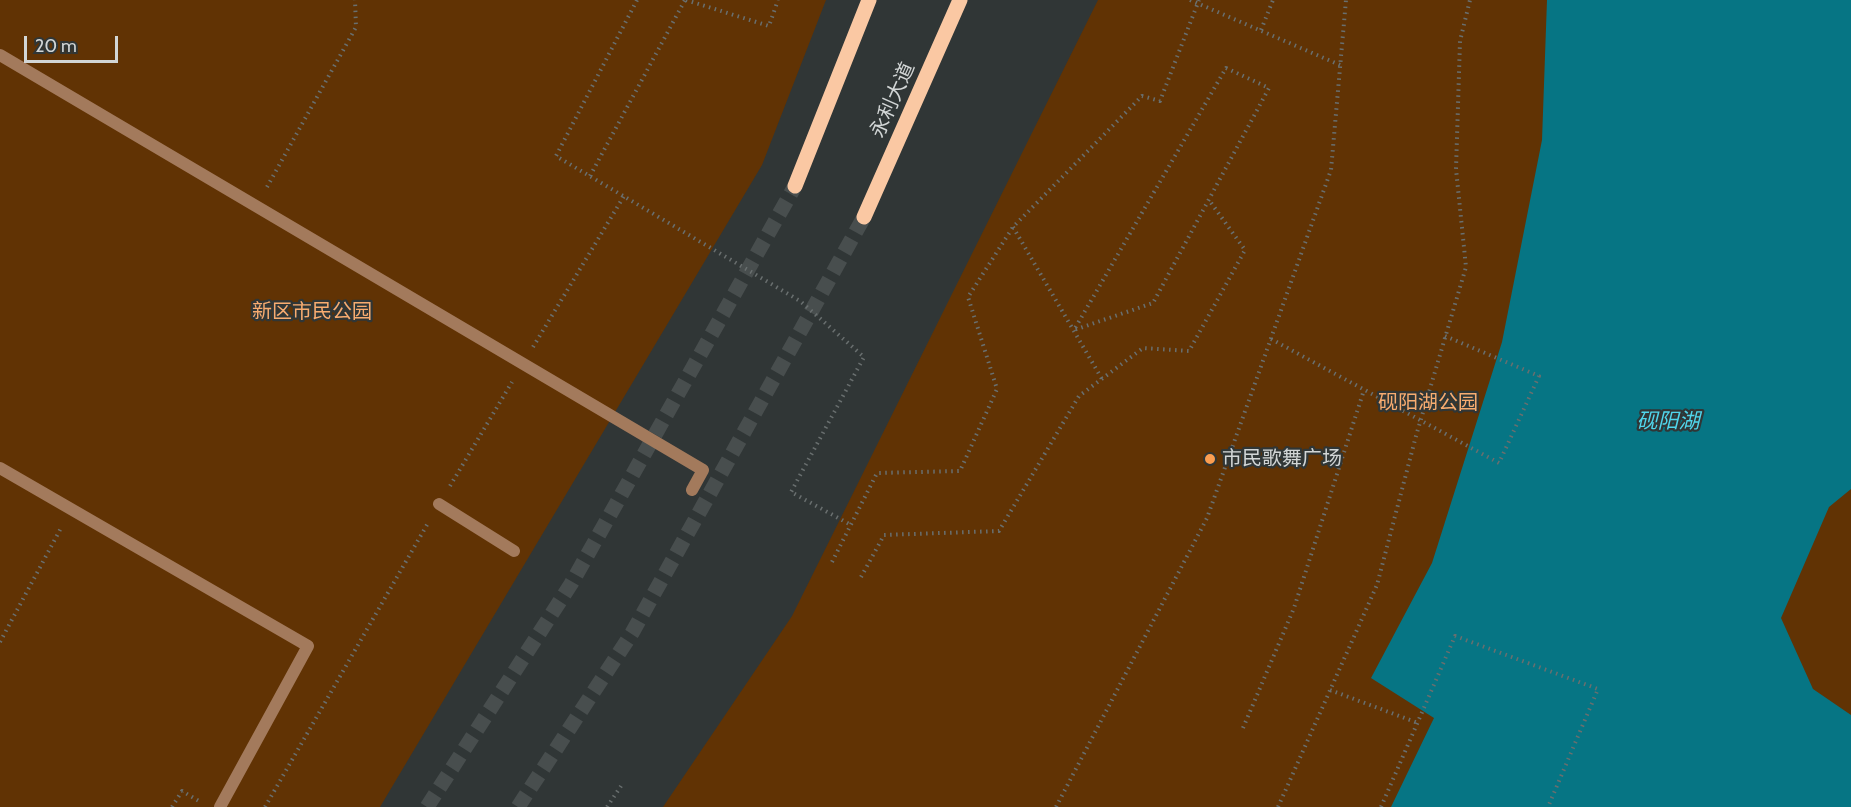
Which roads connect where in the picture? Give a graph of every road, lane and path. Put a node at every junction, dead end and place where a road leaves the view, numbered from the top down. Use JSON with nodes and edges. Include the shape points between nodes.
{"nodes":[{"id":1,"x":355,"y":0,"type":"edge"},
{"id":2,"x":637,"y":0,"type":"edge"},
{"id":3,"x":685,"y":0,"type":"edge"},
{"id":4,"x":778,"y":0,"type":"edge"},
{"id":5,"x":869,"y":0,"type":"edge"},
{"id":6,"x":960,"y":0,"type":"edge"},
{"id":7,"x":1190,"y":0,"type":"edge"},
{"id":8,"x":1273,"y":0,"type":"edge"},
{"id":9,"x":1346,"y":0,"type":"edge"},
{"id":10,"x":1470,"y":0,"type":"edge"},
{"id":11,"x":1198,"y":2,"type":"edge"},
{"id":12,"x":1261,"y":30,"type":"junction"},
{"id":13,"x":0,"y":55,"type":"edge"},
{"id":14,"x":1340,"y":65,"type":"junction"},
{"id":15,"x":590,"y":176,"type":"junction"},
{"id":16,"x":795,"y":186,"type":"tunnel mouth"},
{"id":17,"x":1209,"y":200,"type":"junction"},
{"id":18,"x":256,"y":206,"type":"junction"},
{"id":19,"x":864,"y":217,"type":"tunnel mouth"},
{"id":20,"x":1013,"y":227,"type":"junction"},
{"id":21,"x":1074,"y":330,"type":"junction"},
{"id":22,"x":1445,"y":336,"type":"junction"},
{"id":23,"x":1271,"y":339,"type":"junction"},
{"id":24,"x":1102,"y":379,"type":"junction"},
{"id":25,"x":1364,"y":390,"type":"junction"},
{"id":26,"x":1421,"y":420,"type":"junction"},
{"id":27,"x":0,"y":468,"type":"edge"},
{"id":28,"x":692,"y":490,"type":"dead end"},
{"id":29,"x":439,"y":504,"type":"dead end"},
{"id":30,"x":71,"y":509,"type":"junction"},
{"id":31,"x":851,"y":525,"type":"junction"},
{"id":32,"x":514,"y":551,"type":"dead end"},
{"id":33,"x":832,"y":562,"type":"dead end"},
{"id":34,"x":861,"y":578,"type":"dead end"},
{"id":35,"x":0,"y":642,"type":"edge"},
{"id":36,"x":1330,"y":690,"type":"junction"},
{"id":37,"x":1418,"y":723,"type":"junction"},
{"id":38,"x":1243,"y":728,"type":"dead end"},
{"id":39,"x":621,"y":786,"type":"dead end"},
{"id":40,"x":201,"y":802,"type":"dead end"},
{"id":41,"x":172,"y":807,"type":"edge"},
{"id":42,"x":220,"y":807,"type":"edge"},
{"id":43,"x":607,"y":807,"type":"edge"},
{"id":44,"x":1056,"y":807,"type":"edge"},
{"id":45,"x":1278,"y":807,"type":"edge"},
{"id":46,"x":1381,"y":807,"type":"edge"},
{"id":47,"x":1548,"y":807,"type":"edge"}],
"edges":[{"from":1,"to":18,"type":"path","via":[[356,27]]},
{"from":2,"to":15,"type":"path","via":[[556,156]]},
{"from":3,"to":4,"type":"path","via":[[769,26]]},
{"from":3,"to":15,"type":"path"},
{"from":5,"to":16,"type":"main road"},
{"from":6,"to":19,"type":"main road","name":"永利大道"},
{"from":7,"to":11,"type":"path"},
{"from":8,"to":12,"type":"path"},
{"from":9,"to":14,"type":"path"},
{"from":10,"to":22,"type":"path","via":[[1460,41],[1456,169],[1466,267]]},
{"from":11,"to":12,"type":"path"},
{"from":11,"to":20,"type":"path","via":[[1160,101],[1142,96]]},
{"from":12,"to":14,"type":"path"},
{"from":13,"to":18,"type":"street"},
{"from":14,"to":23,"type":"path","via":[[1331,170]]},
{"from":15,"to":31,"type":"path","via":[[800,301],[864,357],[791,492]]},
{"from":17,"to":21,"type":"path","via":[[1153,303]]},
{"from":17,"to":21,"type":"path","via":[[1269,88],[1226,68]]},
{"from":17,"to":24,"type":"path","via":[[1245,250],[1189,351],[1143,348]]},
{"from":18,"to":28,"type":"street","via":[[703,470]]},
{"from":20,"to":21,"type":"path"},
{"from":20,"to":31,"type":"path","via":[[968,297],[997,389],[960,471],[878,473]]},
{"from":21,"to":24,"type":"path"},
{"from":22,"to":26,"type":"path"},
{"from":22,"to":26,"type":"path","via":[[1539,376],[1499,463]]},
{"from":23,"to":25,"type":"path"},
{"from":23,"to":44,"type":"path","via":[[1207,518]]},
{"from":24,"to":34,"type":"path","via":[[1078,396],[999,531],[884,535]]},
{"from":25,"to":26,"type":"path"},
{"from":25,"to":38,"type":"path","via":[[1294,608]]},
{"from":26,"to":36,"type":"path","via":[[1377,585]]},
{"from":27,"to":30,"type":"street"},
{"from":29,"to":32,"type":"street"},
{"from":30,"to":35,"type":"path"},
{"from":30,"to":42,"type":"street","via":[[308,646]]},
{"from":31,"to":33,"type":"path"},
{"from":36,"to":37,"type":"path"},
{"from":36,"to":45,"type":"path"},
{"from":37,"to":46,"type":"path"},
{"from":37,"to":47,"type":"path","via":[[1455,636],[1598,689]]},
{"from":39,"to":43,"type":"path"},
{"from":40,"to":41,"type":"path","via":[[182,791]]}]}
